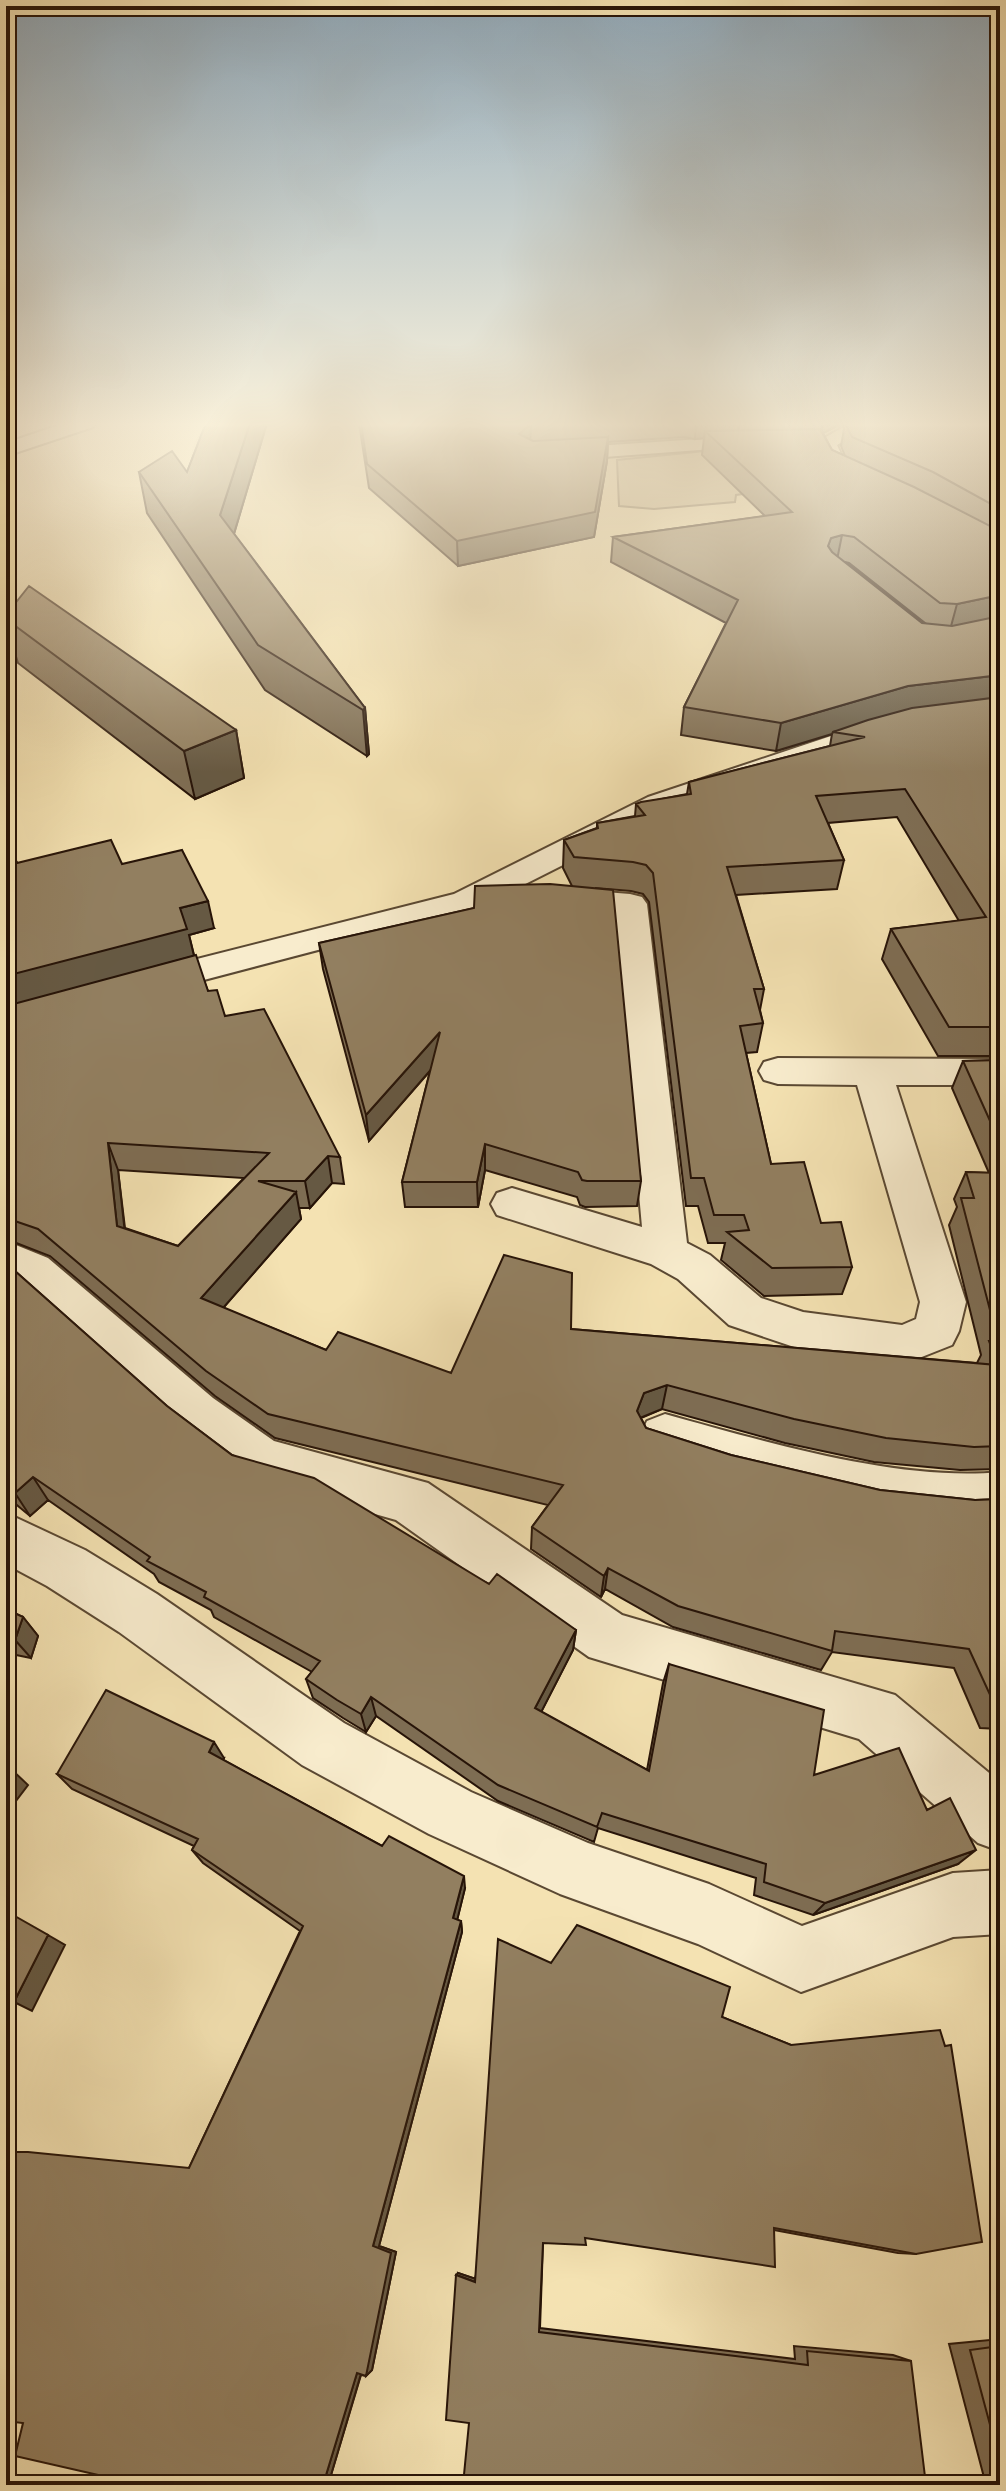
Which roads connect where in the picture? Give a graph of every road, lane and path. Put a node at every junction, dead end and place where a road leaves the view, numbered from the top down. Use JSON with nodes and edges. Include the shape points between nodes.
{"nodes":[{"id":1,"x":1000,"y":712,"type":"edge"},
{"id":2,"x":485,"y":892,"type":"junction"},
{"id":3,"x":112,"y":993,"type":"edge"},
{"id":4,"x":778,"y":1071,"type":"dead end"},
{"id":5,"x":872,"y":1071,"type":"junction"},
{"id":6,"x":1000,"y":1072,"type":"edge"},
{"id":7,"x":512,"y":1204,"type":"dead end"},
{"id":8,"x":666,"y":1252,"type":"junction"},
{"id":9,"x":6,"y":1258,"type":"edge"},
{"id":10,"x":661,"y":1434,"type":"edge"},
{"id":11,"x":1000,"y":1495,"type":"edge"},
{"id":12,"x":6,"y":1537,"type":"edge"},
{"id":13,"x":1000,"y":1821,"type":"edge"},
{"id":14,"x":1000,"y":1902,"type":"edge"}],
"edges":[{"from":1,"to":2,"type":"street","via":[[889,729],[659,804]]},
{"from":2,"to":3,"type":"street"},
{"from":2,"to":8,"type":"street","via":[[630,904]]},
{"from":4,"to":5,"type":"street"},
{"from":5,"to":6,"type":"street"},
{"from":5,"to":8,"type":"street","via":[[943,1302],[936,1331],[904,1345],[803,1331],[745,1312],[694,1267]]},
{"from":7,"to":8,"type":"street"},
{"from":9,"to":13,"type":"street","via":[[32,1270],[196,1413],[260,1460],[410,1500],[609,1638],[875,1715]]},
{"from":10,"to":11,"type":"street","via":[[814,1476],[900,1490]]},
{"from":12,"to":14,"type":"street","via":[[138,1613],[323,1744],[450,1813],[582,1872],[709,1916],[801,1959],[953,1905]]}]}
